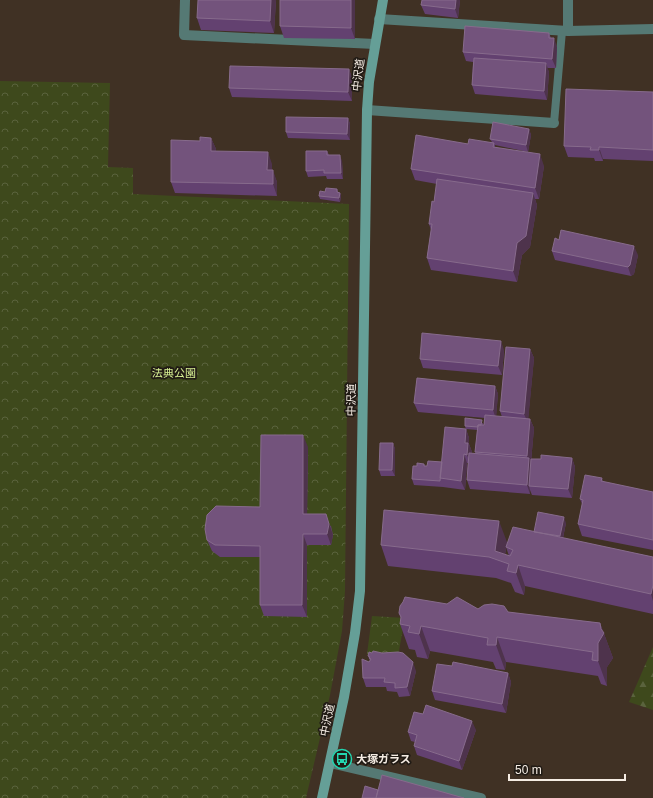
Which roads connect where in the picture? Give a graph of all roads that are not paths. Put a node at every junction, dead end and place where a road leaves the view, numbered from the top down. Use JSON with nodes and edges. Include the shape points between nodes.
{"nodes":[{"id":1,"x":185,"y":0,"type":"edge"},
{"id":2,"x":383,"y":0,"type":"edge"},
{"id":3,"x":568,"y":0,"type":"edge"},
{"id":4,"x":379,"y":19,"type":"junction"},
{"id":5,"x":653,"y":29,"type":"edge"},
{"id":6,"x":565,"y":31,"type":"junction"},
{"id":7,"x":375,"y":44,"type":"junction"},
{"id":8,"x":367,"y":110,"type":"junction"},
{"id":9,"x":554,"y":123,"type":"joint"},
{"id":10,"x":330,"y":763,"type":"junction"},
{"id":11,"x":322,"y":798,"type":"edge"},
{"id":12,"x":481,"y":798,"type":"edge"}],
"edges":[{"from":1,"to":7,"type":"street","via":[[184,35]]},
{"from":2,"to":4,"type":"street","name":"中沢道"},
{"from":3,"to":6,"type":"street"},
{"from":4,"to":6,"type":"street"},
{"from":4,"to":7,"type":"street","name":"中沢道"},
{"from":5,"to":6,"type":"street"},
{"from":6,"to":9,"type":"lane"},
{"from":7,"to":8,"type":"street","name":"中沢道"},
{"from":8,"to":9,"type":"street"},
{"from":8,"to":10,"type":"street","name":"中沢道","via":[[360,591],[344,697]]},
{"from":10,"to":11,"type":"street","name":"中沢道"},
{"from":10,"to":12,"type":"street"}]}
